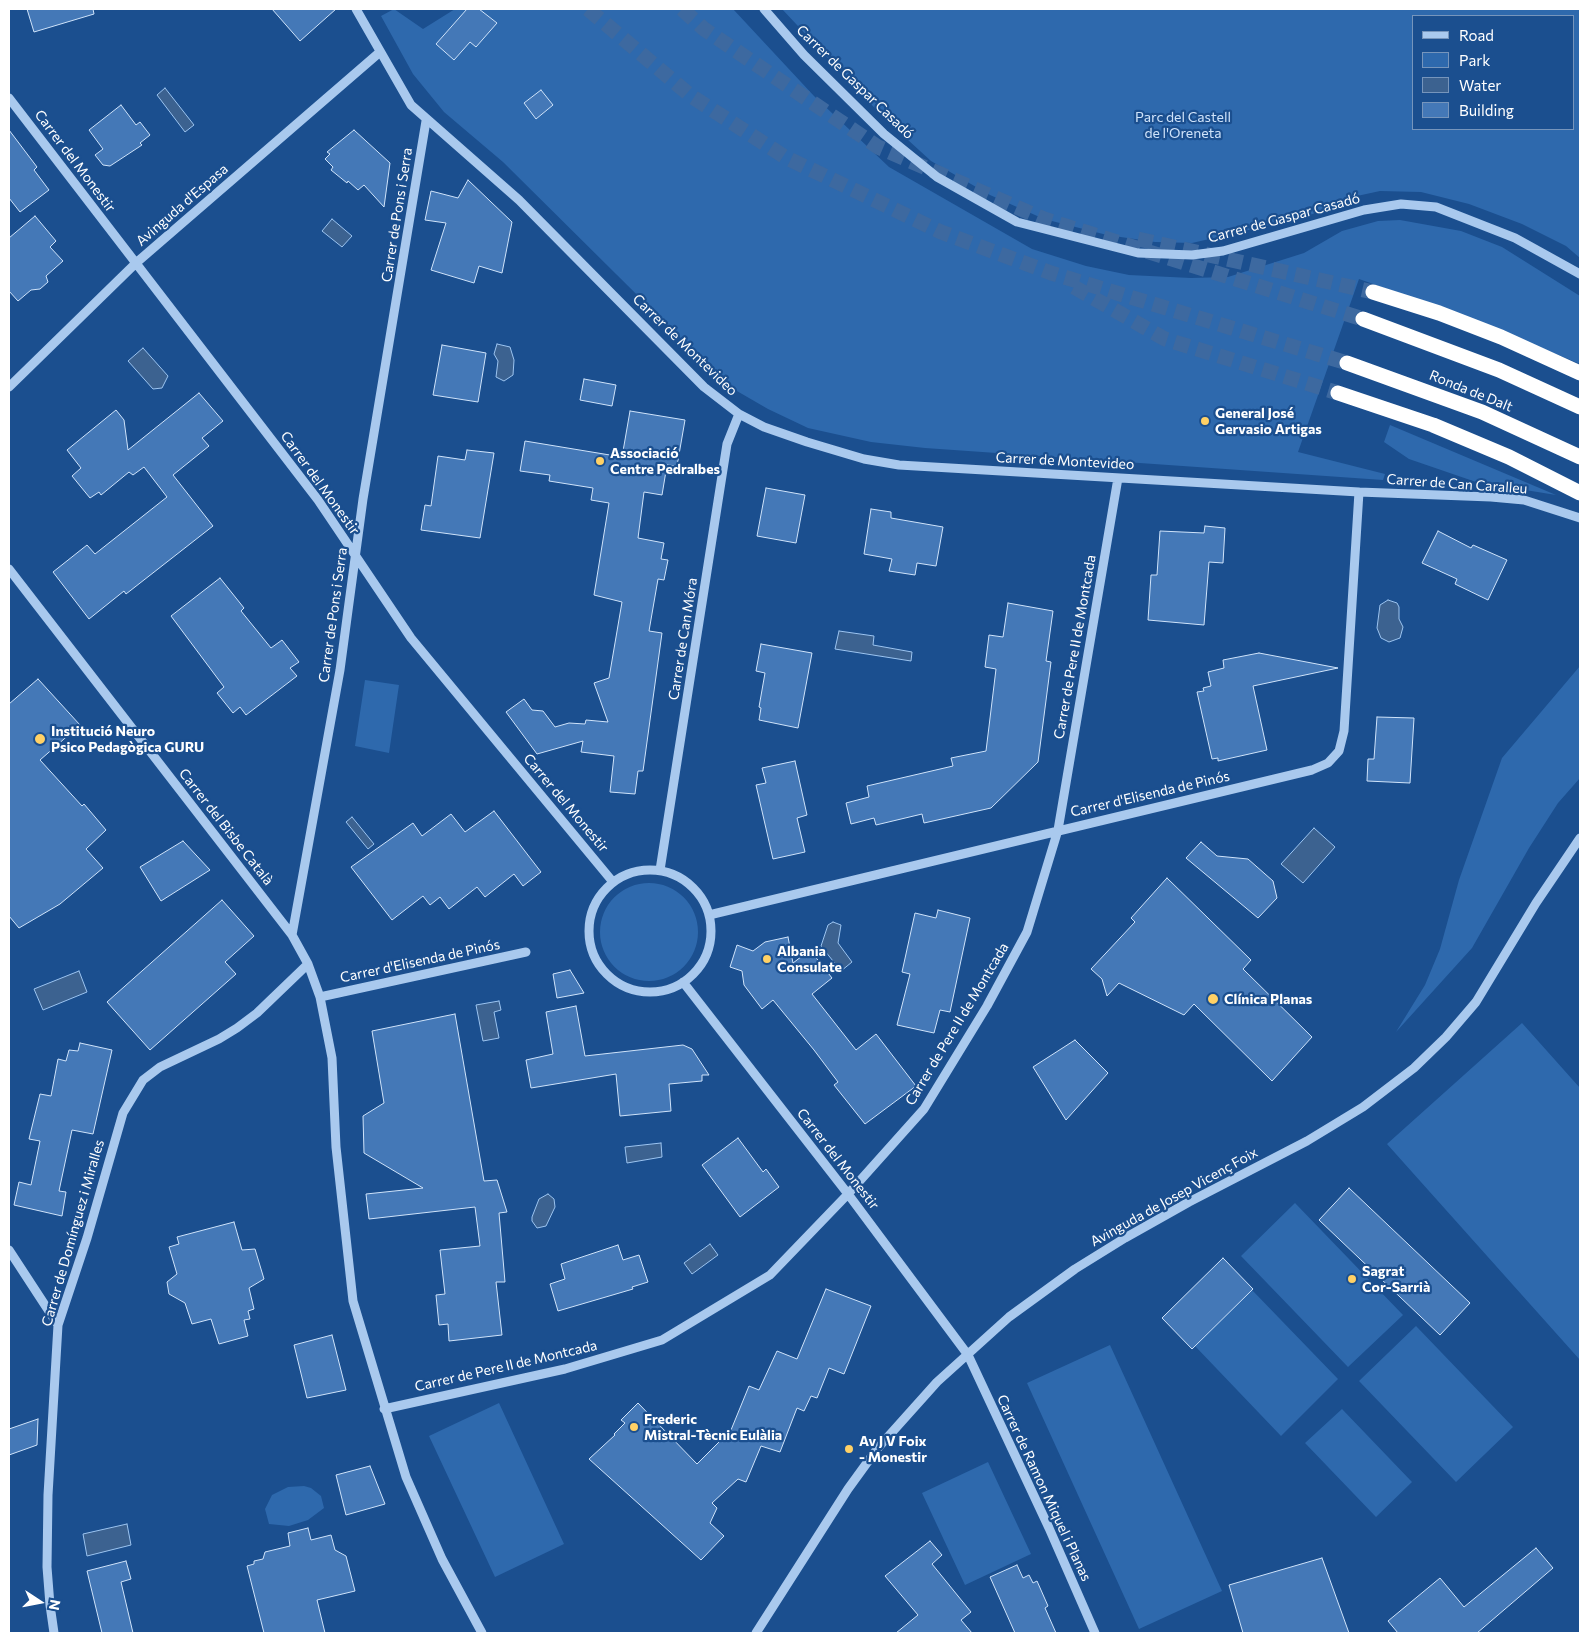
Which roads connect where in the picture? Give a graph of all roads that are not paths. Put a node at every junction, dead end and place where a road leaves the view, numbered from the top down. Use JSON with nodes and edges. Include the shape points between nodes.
{"nodes":[{"id":1,"x":356,"y":9,"type":"edge"},
{"id":2,"x":764,"y":9,"type":"edge"},
{"id":3,"x":380,"y":52,"type":"junction"},
{"id":4,"x":9,"y":98,"type":"edge"},
{"id":5,"x":426,"y":121,"type":"junction"},
{"id":6,"x":136,"y":263,"type":"junction"},
{"id":7,"x":1580,"y":274,"type":"edge"},
{"id":8,"x":1373,"y":292,"type":"tunnel mouth"},
{"id":9,"x":1363,"y":319,"type":"tunnel mouth"},
{"id":10,"x":1347,"y":363,"type":"tunnel mouth"},
{"id":11,"x":1580,"y":372,"type":"edge"},
{"id":12,"x":9,"y":387,"type":"edge"},
{"id":13,"x":1338,"y":393,"type":"tunnel mouth"},
{"id":14,"x":1580,"y":407,"type":"edge"},
{"id":15,"x":739,"y":414,"type":"junction"},
{"id":16,"x":1580,"y":456,"type":"edge"},
{"id":17,"x":1118,"y":478,"type":"junction"},
{"id":18,"x":1359,"y":492,"type":"junction"},
{"id":19,"x":1580,"y":493,"type":"edge"},
{"id":20,"x":1580,"y":518,"type":"edge"},
{"id":21,"x":356,"y":556,"type":"junction"},
{"id":22,"x":9,"y":569,"type":"edge"},
{"id":23,"x":1058,"y":830,"type":"junction"},
{"id":24,"x":1579,"y":841,"type":"edge"},
{"id":25,"x":660,"y":870,"type":"junction"},
{"id":26,"x":613,"y":882,"type":"junction"},
{"id":27,"x":709,"y":915,"type":"junction"},
{"id":28,"x":292,"y":935,"type":"junction"},
{"id":29,"x":526,"y":952,"type":"dead end"},
{"id":30,"x":308,"y":964,"type":"junction"},
{"id":31,"x":683,"y":982,"type":"junction"},
{"id":32,"x":320,"y":997,"type":"junction"},
{"id":33,"x":848,"y":1194,"type":"junction"},
{"id":34,"x":9,"y":1250,"type":"edge"},
{"id":35,"x":58,"y":1326,"type":"junction"},
{"id":36,"x":968,"y":1354,"type":"junction"},
{"id":37,"x":384,"y":1409,"type":"junction"},
{"id":38,"x":54,"y":1633,"type":"edge"},
{"id":39,"x":482,"y":1633,"type":"edge"},
{"id":40,"x":756,"y":1633,"type":"edge"},
{"id":41,"x":1095,"y":1633,"type":"edge"}],
"edges":[{"from":1,"to":3,"type":"street","name":"Carrer de Montevideo"},
{"from":2,"to":7,"type":"street","name":"Carrer de Gaspar Casadó","via":[[804,55],[884,134],[937,177],[1017,222],[1138,253],[1192,255],[1223,251],[1364,210],[1401,204],[1436,207],[1515,238]]},
{"from":3,"to":5,"type":"street","name":"Carrer de Montevideo","via":[[411,105]]},
{"from":3,"to":6,"type":"street","name":"Avinguda d'Espasa"},
{"from":4,"to":6,"type":"street","name":"Carrer del Monestir"},
{"from":5,"to":15,"type":"street","name":"Carrer de Montevideo","via":[[487,170],[704,386]]},
{"from":5,"to":21,"type":"street","name":"Carrer de Pons i Serra"},
{"from":6,"to":12,"type":"street","name":"Avinguda d'Espasa"},
{"from":6,"to":21,"type":"street","name":"Carrer del Monestir","via":[[318,500]]},
{"from":8,"to":11,"type":"highway","via":[[1439,313]]},
{"from":9,"to":14,"type":"highway","via":[[1499,370]]},
{"from":10,"to":16,"type":"highway","name":"Ronda de Dalt","via":[[1482,412]]},
{"from":13,"to":19,"type":"highway","via":[[1433,425],[1509,457]]},
{"from":15,"to":17,"type":"street","name":"Carrer de Montevideo","via":[[764,427],[864,459],[908,465]]},
{"from":15,"to":25,"type":"street","name":"Carrer de Can Móra","via":[[727,444]]},
{"from":17,"to":18,"type":"street","name":"Carrer de Montevideo"},
{"from":17,"to":23,"type":"street","name":"Carrer de Pere II de Montcada"},
{"from":18,"to":20,"type":"street","name":"Carrer de Can Caralleu","via":[[1524,500]]},
{"from":18,"to":23,"type":"street","name":"Carrer d'Elisenda de Pinós","via":[[1344,731],[1335,757],[1312,770]]},
{"from":21,"to":26,"type":"street","name":"Carrer del Monestir","via":[[411,638]]},
{"from":21,"to":28,"type":"street","name":"Carrer de Pons i Serra","via":[[340,670]]},
{"from":22,"to":28,"type":"street","name":"Carrer del Bisbe Català"},
{"from":23,"to":27,"type":"street","name":"Carrer d'Elisenda de Pinós"},
{"from":23,"to":33,"type":"street","name":"Carrer de Pere II de Montcada","via":[[1026,932],[987,1006],[924,1109]]},
{"from":24,"to":36,"type":"street","name":"Avinguda de Josep Vicenç Foix","via":[[1536,903],[1476,1002],[1414,1068],[1363,1107],[1307,1141],[1125,1238],[1009,1317]]},
{"from":25,"to":26,"type":"street","via":[[646,869]]},
{"from":25,"to":27,"type":"street","via":[[687,882],[701,897]]},
{"from":26,"to":31,"type":"street","via":[[594,905],[589,924],[590,942],[602,969],[616,982],[637,990],[667,990]]},
{"from":27,"to":31,"type":"street","via":[[710,942],[704,958]]},
{"from":28,"to":30,"type":"street","name":"Carrer del Bisbe Català"},
{"from":29,"to":32,"type":"street","name":"Carrer d'Elisenda de Pinós"},
{"from":30,"to":32,"type":"street","name":"Carrer del Bisbe Català"},
{"from":30,"to":35,"type":"street","name":"Carrer de Domínguez i Miralles","via":[[237,1028],[160,1067],[135,1091],[123,1113]]},
{"from":31,"to":33,"type":"street","name":"Carrer del Monestir"},
{"from":32,"to":37,"type":"street","name":"Carrer del Bisbe Català","via":[[332,1058],[336,1147],[353,1301]]},
{"from":33,"to":36,"type":"street","name":"Carrer del Monestir"},
{"from":33,"to":37,"type":"street","name":"Carrer de Pere II de Montcada","via":[[770,1275],[662,1340],[565,1369]]},
{"from":34,"to":35,"type":"street"},
{"from":35,"to":38,"type":"street","name":"Carrer de Domínguez i Miralles","via":[[48,1531]]},
{"from":36,"to":40,"type":"street","name":"Avinguda de Josep Vicenç Foix","via":[[936,1382],[877,1449],[818,1533]]},
{"from":36,"to":41,"type":"street","name":"Carrer de Ramon Miquel i Planas"},
{"from":37,"to":39,"type":"street","name":"Carrer del Bisbe Català","via":[[406,1477],[442,1558]]}]}
